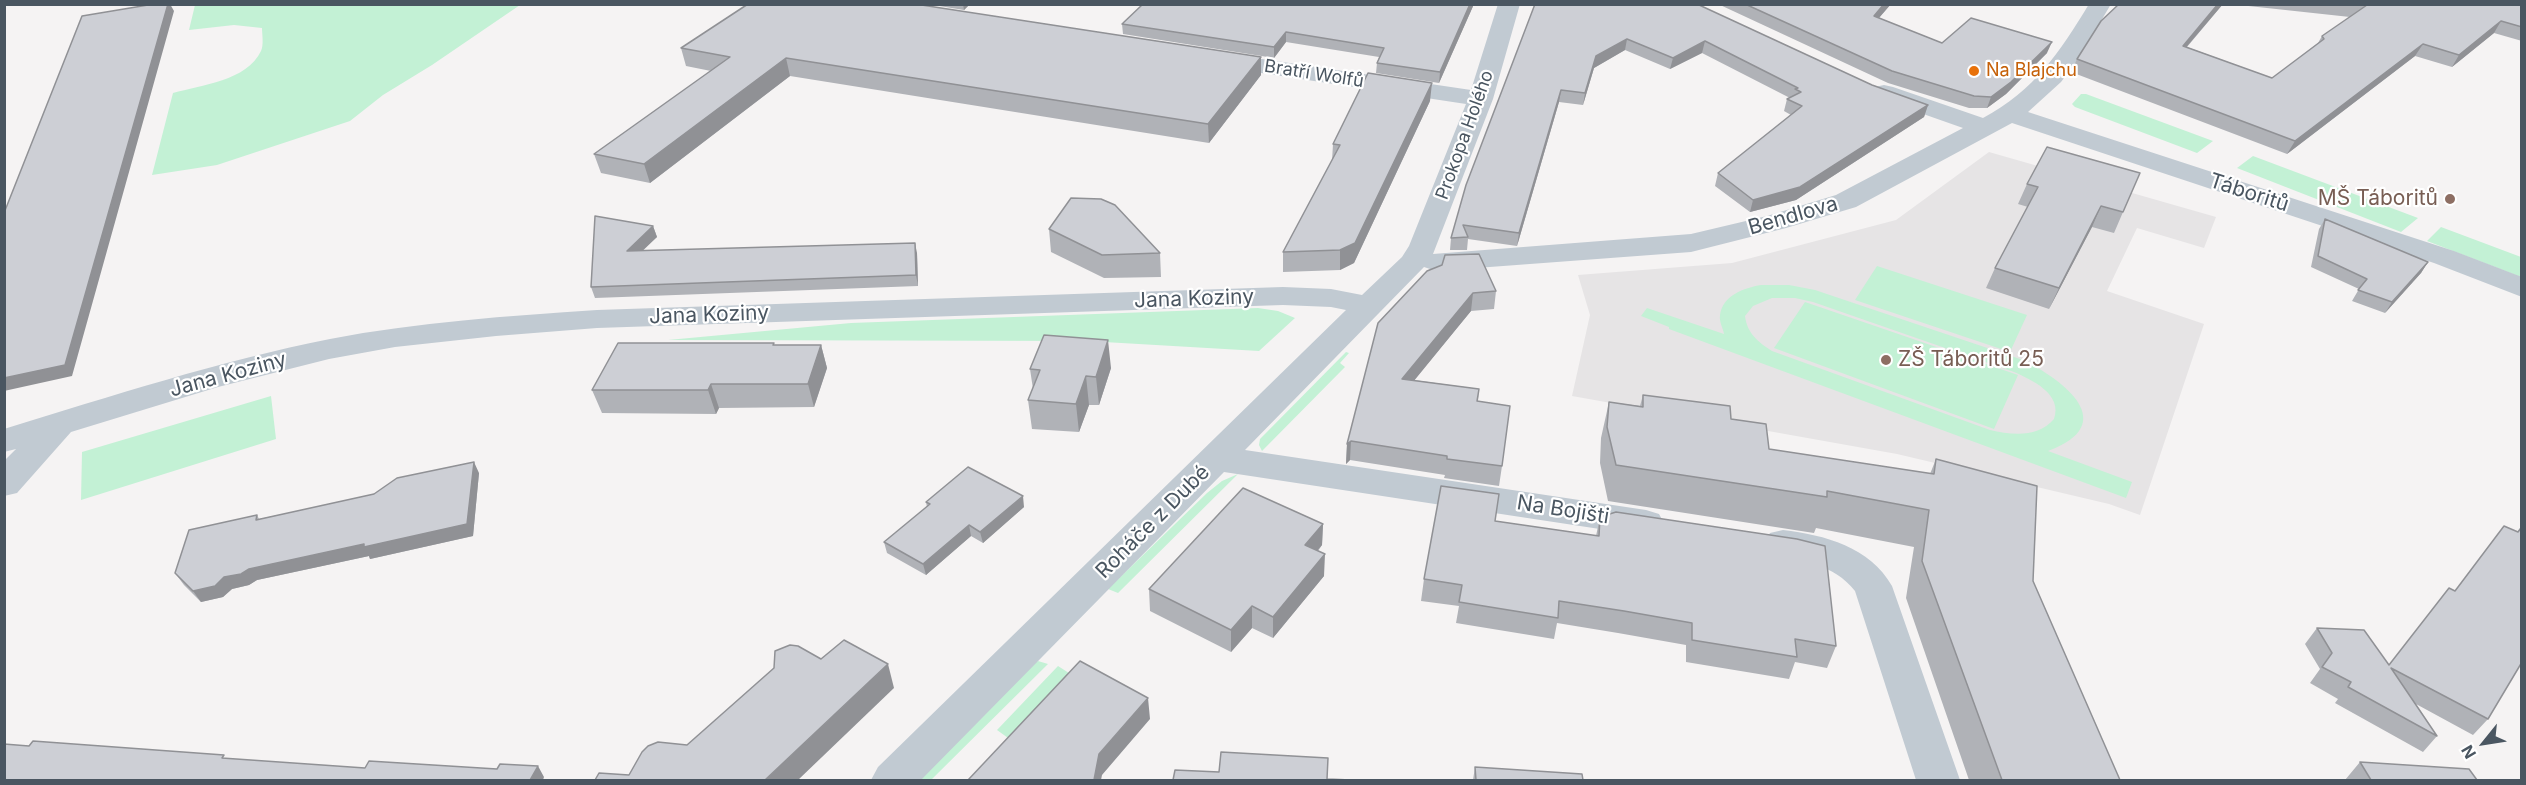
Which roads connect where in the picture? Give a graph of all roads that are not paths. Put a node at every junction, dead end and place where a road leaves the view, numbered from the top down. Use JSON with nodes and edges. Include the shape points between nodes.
{"nodes":[{"id":1,"x":1509,"y":4,"type":"edge"},
{"id":2,"x":2100,"y":4,"type":"edge"},
{"id":3,"x":1189,"y":55,"type":"edge"},
{"id":4,"x":1868,"y":85,"type":"edge"},
{"id":5,"x":1481,"y":99,"type":"junction"},
{"id":6,"x":2010,"y":114,"type":"junction"},
{"id":7,"x":1984,"y":127,"type":"junction"},
{"id":8,"x":1413,"y":262,"type":"junction"},
{"id":9,"x":2522,"y":288,"type":"edge"},
{"id":10,"x":1369,"y":306,"type":"junction"},
{"id":11,"x":59,"y":424,"type":"junction"},
{"id":12,"x":4,"y":441,"type":"edge"},
{"id":13,"x":1216,"y":459,"type":"junction"},
{"id":14,"x":4,"y":484,"type":"edge"},
{"id":15,"x":1680,"y":528,"type":"edge"},
{"id":16,"x":1754,"y":539,"type":"edge"},
{"id":17,"x":893,"y":780,"type":"edge"},
{"id":18,"x":1938,"y":780,"type":"edge"}],
"edges":[{"from":1,"to":5,"type":"street","name":"Prokopa Holého"},
{"from":2,"to":6,"type":"street","name":"Bendlova","via":[[2070,55],[2052,77]]},
{"from":3,"to":5,"type":"street","name":"Bratří Wolfů"},
{"from":4,"to":7,"type":"street"},
{"from":5,"to":8,"type":"street","name":"Prokopa Holého","via":[[1423,246]]},
{"from":6,"to":7,"type":"street","name":"Bendlova"},
{"from":6,"to":9,"type":"street","name":"Táboritů","via":[[2444,257]]},
{"from":7,"to":8,"type":"street","name":"Bendlova","via":[[1846,201],[1691,243]]},
{"from":8,"to":10,"type":"street","name":"Roháče z Dubé"},
{"from":10,"to":11,"type":"street","name":"Jana Koziny","via":[[1331,298],[1283,296],[540,323],[331,349],[247,368]]},
{"from":10,"to":13,"type":"street","name":"Roháče z Dubé"},
{"from":11,"to":12,"type":"street","name":"Jana Koziny"},
{"from":11,"to":14,"type":"street"},
{"from":13,"to":15,"type":"street","name":"Na Bojišti"},
{"from":13,"to":17,"type":"street","name":"Roháče z Dubé"},
{"from":16,"to":18,"type":"street","via":[[1819,550],[1847,563],[1868,579]]}]}
